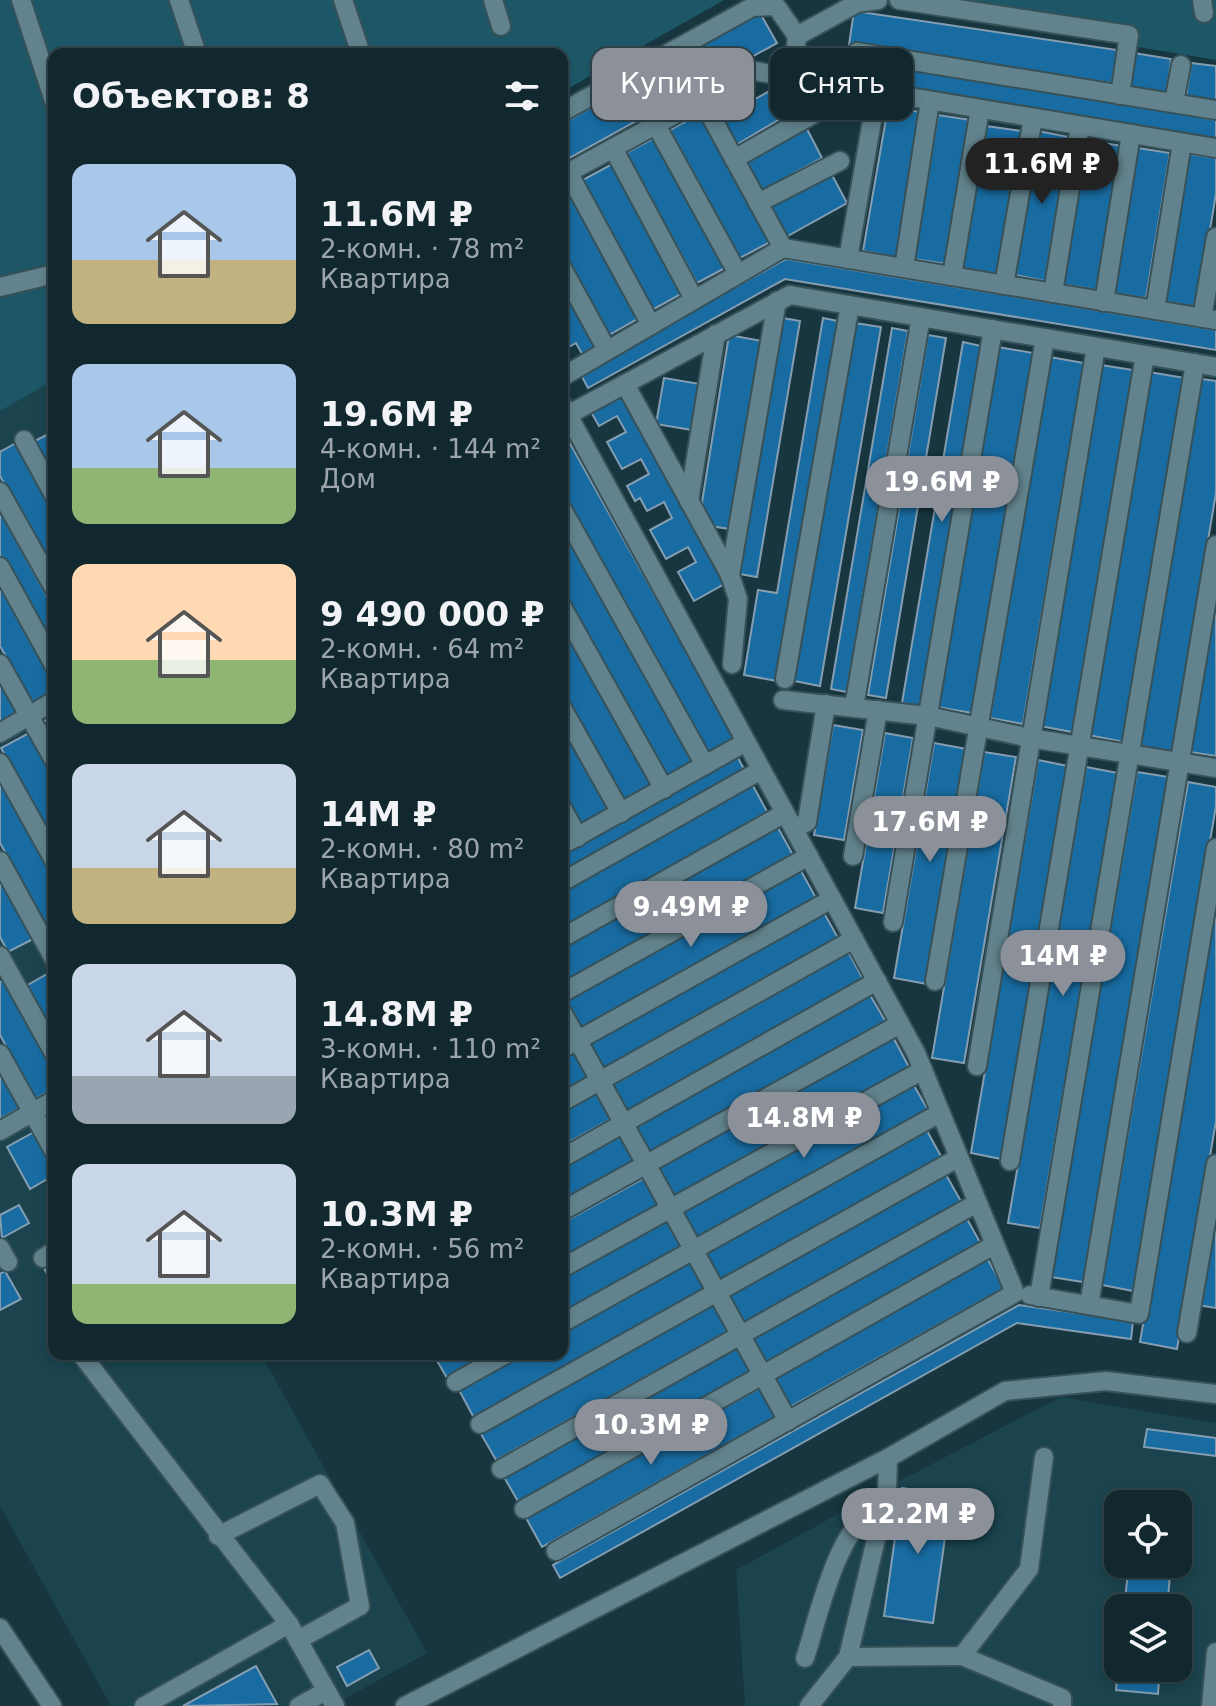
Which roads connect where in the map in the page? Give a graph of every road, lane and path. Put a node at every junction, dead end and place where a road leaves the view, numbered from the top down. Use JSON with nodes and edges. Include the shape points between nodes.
{"nodes":[{"id":1,"x":21,"y":0,"type":"edge"},
{"id":2,"x":179,"y":0,"type":"edge"},
{"id":3,"x":343,"y":0,"type":"edge"},
{"id":4,"x":493,"y":0,"type":"edge"},
{"id":5,"x":878,"y":0,"type":"edge"},
{"id":6,"x":899,"y":0,"type":"edge"},
{"id":7,"x":501,"y":26,"type":"dead end"},
{"id":8,"x":797,"y":36,"type":"junction"},
{"id":9,"x":195,"y":48,"type":"edge"},
{"id":10,"x":359,"y":48,"type":"edge"},
{"id":11,"x":796,"y":48,"type":"edge"},
{"id":12,"x":913,"y":61,"type":"edge"},
{"id":13,"x":1181,"y":65,"type":"dead end"},
{"id":14,"x":48,"y":83,"type":"edge"},
{"id":15,"x":1120,"y":95,"type":"junction"},
{"id":16,"x":913,"y":98,"type":"edge"},
{"id":17,"x":930,"y":101,"type":"junction"},
{"id":18,"x":1174,"y":103,"type":"junction"},
{"id":19,"x":568,"y":109,"type":"edge"},
{"id":20,"x":980,"y":109,"type":"junction"},
{"id":21,"x":1216,"y":110,"type":"edge"},
{"id":22,"x":1033,"y":118,"type":"junction"},
{"id":23,"x":665,"y":120,"type":"edge"},
{"id":24,"x":713,"y":120,"type":"edge"},
{"id":25,"x":803,"y":120,"type":"edge"},
{"id":26,"x":872,"y":120,"type":"edge"},
{"id":27,"x":656,"y":125,"type":"junction"},
{"id":28,"x":1080,"y":126,"type":"junction"},
{"id":29,"x":1131,"y":134,"type":"junction"},
{"id":30,"x":1182,"y":143,"type":"junction"},
{"id":31,"x":613,"y":148,"type":"junction"},
{"id":32,"x":1216,"y":148,"type":"edge"},
{"id":33,"x":734,"y":159,"type":"junction"},
{"id":34,"x":840,"y":161,"type":"dead end"},
{"id":35,"x":568,"y":172,"type":"edge"},
{"id":36,"x":568,"y":179,"type":"edge"},
{"id":37,"x":758,"y":203,"type":"junction"},
{"id":38,"x":1216,"y":237,"type":"edge"},
{"id":39,"x":783,"y":248,"type":"junction"},
{"id":40,"x":848,"y":259,"type":"junction"},
{"id":41,"x":904,"y":268,"type":"junction"},
{"id":42,"x":738,"y":274,"type":"junction"},
{"id":43,"x":48,"y":275,"type":"edge"},
{"id":44,"x":952,"y":276,"type":"junction"},
{"id":45,"x":568,"y":279,"type":"edge"},
{"id":46,"x":1004,"y":285,"type":"junction"},
{"id":47,"x":0,"y":287,"type":"edge"},
{"id":48,"x":1053,"y":293,"type":"junction"},
{"id":49,"x":694,"y":299,"type":"junction"},
{"id":50,"x":777,"y":301,"type":"junction"},
{"id":51,"x":1104,"y":302,"type":"junction"},
{"id":52,"x":850,"y":305,"type":"junction"},
{"id":53,"x":1155,"y":310,"type":"junction"},
{"id":54,"x":921,"y":317,"type":"junction"},
{"id":55,"x":1209,"y":319,"type":"edge"},
{"id":56,"x":651,"y":325,"type":"junction"},
{"id":57,"x":993,"y":329,"type":"junction"},
{"id":58,"x":716,"y":334,"type":"junction"},
{"id":59,"x":1045,"y":338,"type":"junction"},
{"id":60,"x":1096,"y":347,"type":"junction"},
{"id":61,"x":607,"y":350,"type":"junction"},
{"id":62,"x":1145,"y":355,"type":"junction"},
{"id":63,"x":1195,"y":363,"type":"junction"},
{"id":64,"x":1216,"y":367,"type":"edge"},
{"id":65,"x":568,"y":373,"type":"edge"},
{"id":66,"x":625,"y":384,"type":"junction"},
{"id":67,"x":568,"y":410,"type":"edge"},
{"id":68,"x":568,"y":419,"type":"edge"},
{"id":69,"x":24,"y":440,"type":"dead end"},
{"id":70,"x":48,"y":484,"type":"edge"},
{"id":71,"x":0,"y":492,"type":"edge"},
{"id":72,"x":689,"y":501,"type":"junction"},
{"id":73,"x":568,"y":520,"type":"edge"},
{"id":74,"x":1216,"y":545,"type":"edge"},
{"id":75,"x":0,"y":567,"type":"edge"},
{"id":76,"x":730,"y":575,"type":"junction"},
{"id":77,"x":48,"y":577,"type":"edge"},
{"id":78,"x":568,"y":618,"type":"edge"},
{"id":79,"x":48,"y":654,"type":"edge"},
{"id":80,"x":0,"y":664,"type":"edge"},
{"id":81,"x":732,"y":664,"type":"dead end"},
{"id":82,"x":785,"y":679,"type":"dead end"},
{"id":83,"x":783,"y":700,"type":"dead end"},
{"id":84,"x":826,"y":704,"type":"junction"},
{"id":85,"x":48,"y":705,"type":"edge"},
{"id":86,"x":854,"y":707,"type":"junction"},
{"id":87,"x":878,"y":710,"type":"junction"},
{"id":88,"x":29,"y":716,"type":"junction"},
{"id":89,"x":928,"y":716,"type":"junction"},
{"id":90,"x":568,"y":719,"type":"edge"},
{"id":91,"x":979,"y":727,"type":"junction"},
{"id":92,"x":0,"y":733,"type":"edge"},
{"id":93,"x":1030,"y":738,"type":"junction"},
{"id":94,"x":746,"y":742,"type":"junction"},
{"id":95,"x":1080,"y":746,"type":"junction"},
{"id":96,"x":48,"y":749,"type":"edge"},
{"id":97,"x":1131,"y":756,"type":"junction"},
{"id":98,"x":0,"y":763,"type":"edge"},
{"id":99,"x":1180,"y":763,"type":"junction"},
{"id":100,"x":705,"y":765,"type":"junction"},
{"id":101,"x":1216,"y":768,"type":"edge"},
{"id":102,"x":761,"y":770,"type":"junction"},
{"id":103,"x":664,"y":789,"type":"junction"},
{"id":104,"x":621,"y":813,"type":"junction"},
{"id":105,"x":789,"y":821,"type":"junction"},
{"id":106,"x":570,"y":841,"type":"edge"},
{"id":107,"x":1216,"y":848,"type":"edge"},
{"id":108,"x":48,"y":849,"type":"edge"},
{"id":109,"x":809,"y":856,"type":"junction"},
{"id":110,"x":853,"y":856,"type":"dead end"},
{"id":111,"x":0,"y":861,"type":"edge"},
{"id":112,"x":568,"y":879,"type":"edge"},
{"id":113,"x":832,"y":899,"type":"junction"},
{"id":114,"x":893,"y":922,"type":"dead end"},
{"id":115,"x":568,"y":935,"type":"edge"},
{"id":116,"x":854,"y":939,"type":"junction"},
{"id":117,"x":48,"y":948,"type":"edge"},
{"id":118,"x":0,"y":956,"type":"edge"},
{"id":119,"x":877,"y":981,"type":"junction"},
{"id":120,"x":935,"y":981,"type":"dead end"},
{"id":121,"x":568,"y":990,"type":"edge"},
{"id":122,"x":900,"y":1024,"type":"junction"},
{"id":123,"x":48,"y":1042,"type":"edge"},
{"id":124,"x":570,"y":1044,"type":"edge"},
{"id":125,"x":0,"y":1054,"type":"edge"},
{"id":126,"x":977,"y":1066,"type":"dead end"},
{"id":127,"x":923,"y":1070,"type":"junction"},
{"id":128,"x":600,"y":1081,"type":"junction"},
{"id":129,"x":568,"y":1099,"type":"edge"},
{"id":130,"x":48,"y":1103,"type":"edge"},
{"id":131,"x":32,"y":1112,"type":"junction"},
{"id":132,"x":940,"y":1113,"type":"junction"},
{"id":133,"x":624,"y":1124,"type":"junction"},
{"id":134,"x":0,"y":1131,"type":"edge"},
{"id":135,"x":48,"y":1140,"type":"edge"},
{"id":136,"x":568,"y":1155,"type":"edge"},
{"id":137,"x":958,"y":1158,"type":"junction"},
{"id":138,"x":1010,"y":1161,"type":"dead end"},
{"id":139,"x":646,"y":1163,"type":"junction"},
{"id":140,"x":1216,"y":1164,"type":"edge"},
{"id":141,"x":977,"y":1203,"type":"junction"},
{"id":142,"x":568,"y":1208,"type":"edge"},
{"id":143,"x":671,"y":1208,"type":"junction"},
{"id":144,"x":994,"y":1245,"type":"junction"},
{"id":145,"x":693,"y":1249,"type":"junction"},
{"id":146,"x":568,"y":1265,"type":"edge"},
{"id":147,"x":717,"y":1291,"type":"junction"},
{"id":148,"x":1015,"y":1293,"type":"junction"},
{"id":149,"x":1039,"y":1297,"type":"junction"},
{"id":150,"x":1089,"y":1305,"type":"junction"},
{"id":151,"x":568,"y":1320,"type":"edge"},
{"id":152,"x":1187,"y":1333,"type":"dead end"},
{"id":153,"x":741,"y":1334,"type":"junction"},
{"id":154,"x":86,"y":1360,"type":"edge"},
{"id":155,"x":495,"y":1360,"type":"edge"},
{"id":156,"x":763,"y":1376,"type":"junction"},
{"id":157,"x":456,"y":1382,"type":"dead end"},
{"id":158,"x":1216,"y":1394,"type":"edge"},
{"id":159,"x":788,"y":1421,"type":"junction"},
{"id":160,"x":480,"y":1424,"type":"dead end"},
{"id":161,"x":1044,"y":1457,"type":"dead end"},
{"id":162,"x":888,"y":1458,"type":"junction"},
{"id":163,"x":501,"y":1469,"type":"dead end"},
{"id":164,"x":884,"y":1505,"type":"junction"},
{"id":165,"x":524,"y":1509,"type":"dead end"},
{"id":166,"x":218,"y":1536,"type":"junction"},
{"id":167,"x":556,"y":1551,"type":"dead end"},
{"id":168,"x":0,"y":1628,"type":"edge"},
{"id":169,"x":294,"y":1632,"type":"junction"},
{"id":170,"x":1216,"y":1652,"type":"edge"},
{"id":171,"x":962,"y":1656,"type":"junction"},
{"id":172,"x":848,"y":1657,"type":"junction"},
{"id":173,"x":805,"y":1658,"type":"dead end"},
{"id":174,"x":331,"y":1698,"type":"edge"},
{"id":175,"x":52,"y":1706,"type":"edge"},
{"id":176,"x":144,"y":1706,"type":"edge"},
{"id":177,"x":299,"y":1706,"type":"edge"},
{"id":178,"x":405,"y":1706,"type":"edge"},
{"id":179,"x":809,"y":1706,"type":"edge"},
{"id":180,"x":1062,"y":1706,"type":"edge"},
{"id":181,"x":1211,"y":1706,"type":"edge"}],
"edges":[{"from":1,"to":14,"type":"street"},
{"from":2,"to":9,"type":"street"},
{"from":3,"to":10,"type":"street"},
{"from":4,"to":7,"type":"street"},
{"from":5,"to":8,"type":"street","via":[[857,3]]},
{"from":6,"to":15,"type":"street","via":[[1129,35]]},
{"from":8,"to":11,"type":"street"},
{"from":8,"to":19,"type":"street","via":[[776,6],[752,7]]},
{"from":12,"to":15,"type":"street"},
{"from":13,"to":18,"type":"street"},
{"from":15,"to":18,"type":"street"},
{"from":16,"to":17,"type":"street"},
{"from":17,"to":20,"type":"street"},
{"from":17,"to":41,"type":"street"},
{"from":18,"to":21,"type":"street"},
{"from":20,"to":22,"type":"street"},
{"from":20,"to":44,"type":"street"},
{"from":22,"to":28,"type":"street"},
{"from":22,"to":46,"type":"street"},
{"from":23,"to":27,"type":"street"},
{"from":24,"to":33,"type":"street"},
{"from":25,"to":33,"type":"street"},
{"from":26,"to":40,"type":"street"},
{"from":27,"to":31,"type":"street"},
{"from":27,"to":42,"type":"street"},
{"from":28,"to":29,"type":"street"},
{"from":28,"to":48,"type":"street"},
{"from":29,"to":30,"type":"street"},
{"from":29,"to":51,"type":"street"},
{"from":30,"to":32,"type":"street"},
{"from":30,"to":53,"type":"street"},
{"from":31,"to":35,"type":"street"},
{"from":31,"to":49,"type":"street"},
{"from":33,"to":37,"type":"street"},
{"from":34,"to":37,"type":"street"},
{"from":36,"to":56,"type":"street"},
{"from":37,"to":39,"type":"street"},
{"from":38,"to":55,"type":"street"},
{"from":39,"to":40,"type":"street"},
{"from":39,"to":42,"type":"street"},
{"from":40,"to":41,"type":"street"},
{"from":41,"to":44,"type":"street"},
{"from":42,"to":49,"type":"street"},
{"from":43,"to":47,"type":"street"},
{"from":44,"to":46,"type":"street"},
{"from":45,"to":61,"type":"street"},
{"from":46,"to":48,"type":"street"},
{"from":48,"to":51,"type":"street"},
{"from":49,"to":56,"type":"street"},
{"from":50,"to":52,"type":"street","via":[[790,295]]},
{"from":50,"to":58,"type":"street"},
{"from":50,"to":76,"type":"street"},
{"from":51,"to":53,"type":"street"},
{"from":52,"to":54,"type":"street"},
{"from":52,"to":82,"type":"street"},
{"from":53,"to":55,"type":"street"},
{"from":54,"to":57,"type":"street"},
{"from":54,"to":86,"type":"street"},
{"from":56,"to":61,"type":"street"},
{"from":57,"to":59,"type":"street"},
{"from":57,"to":89,"type":"street"},
{"from":58,"to":66,"type":"street"},
{"from":58,"to":72,"type":"street"},
{"from":59,"to":60,"type":"street"},
{"from":59,"to":91,"type":"street"},
{"from":60,"to":62,"type":"street"},
{"from":60,"to":93,"type":"street"},
{"from":61,"to":65,"type":"street"},
{"from":62,"to":63,"type":"street"},
{"from":62,"to":95,"type":"street"},
{"from":63,"to":64,"type":"street"},
{"from":63,"to":97,"type":"street"},
{"from":66,"to":67,"type":"street"},
{"from":66,"to":72,"type":"street"},
{"from":68,"to":94,"type":"street"},
{"from":69,"to":70,"type":"street"},
{"from":71,"to":77,"type":"street"},
{"from":72,"to":76,"type":"street"},
{"from":73,"to":100,"type":"street"},
{"from":74,"to":99,"type":"street"},
{"from":75,"to":79,"type":"street"},
{"from":76,"to":81,"type":"street","via":[[738,599]]},
{"from":78,"to":103,"type":"street"},
{"from":80,"to":88,"type":"street"},
{"from":83,"to":84,"type":"street"},
{"from":84,"to":86,"type":"street"},
{"from":84,"to":105,"type":"street","via":[[807,822]]},
{"from":85,"to":88,"type":"street"},
{"from":86,"to":87,"type":"street"},
{"from":87,"to":89,"type":"street"},
{"from":87,"to":110,"type":"street"},
{"from":88,"to":92,"type":"street"},
{"from":88,"to":96,"type":"street"},
{"from":89,"to":91,"type":"street"},
{"from":89,"to":114,"type":"street"},
{"from":90,"to":104,"type":"street"},
{"from":91,"to":93,"type":"street"},
{"from":91,"to":120,"type":"street"},
{"from":93,"to":95,"type":"street"},
{"from":93,"to":126,"type":"street"},
{"from":94,"to":100,"type":"street"},
{"from":94,"to":102,"type":"street"},
{"from":95,"to":97,"type":"street"},
{"from":95,"to":138,"type":"street"},
{"from":97,"to":99,"type":"street"},
{"from":97,"to":149,"type":"street"},
{"from":98,"to":108,"type":"street"},
{"from":99,"to":101,"type":"street"},
{"from":99,"to":150,"type":"street"},
{"from":100,"to":103,"type":"street"},
{"from":102,"to":105,"type":"street"},
{"from":102,"to":112,"type":"street"},
{"from":103,"to":104,"type":"street"},
{"from":104,"to":106,"type":"street"},
{"from":105,"to":109,"type":"street"},
{"from":105,"to":115,"type":"street"},
{"from":107,"to":150,"type":"street","via":[[1139,1314]]},
{"from":109,"to":113,"type":"street"},
{"from":109,"to":121,"type":"street"},
{"from":111,"to":117,"type":"street"},
{"from":113,"to":116,"type":"street"},
{"from":113,"to":124,"type":"street"},
{"from":116,"to":119,"type":"street"},
{"from":116,"to":128,"type":"street"},
{"from":118,"to":123,"type":"street"},
{"from":119,"to":122,"type":"street"},
{"from":119,"to":133,"type":"street"},
{"from":122,"to":127,"type":"street"},
{"from":122,"to":139,"type":"street"},
{"from":124,"to":128,"type":"street"},
{"from":125,"to":131,"type":"street"},
{"from":127,"to":132,"type":"street"},
{"from":127,"to":143,"type":"street"},
{"from":128,"to":129,"type":"street"},
{"from":128,"to":133,"type":"street"},
{"from":130,"to":131,"type":"street"},
{"from":131,"to":134,"type":"street"},
{"from":131,"to":135,"type":"street"},
{"from":132,"to":137,"type":"street"},
{"from":132,"to":145,"type":"street"},
{"from":133,"to":136,"type":"street"},
{"from":133,"to":139,"type":"street"},
{"from":137,"to":141,"type":"street"},
{"from":137,"to":147,"type":"street"},
{"from":139,"to":142,"type":"street"},
{"from":139,"to":143,"type":"street"},
{"from":140,"to":152,"type":"street"},
{"from":141,"to":144,"type":"street"},
{"from":141,"to":153,"type":"street"},
{"from":143,"to":145,"type":"street"},
{"from":143,"to":146,"type":"street"},
{"from":144,"to":148,"type":"street"},
{"from":144,"to":156,"type":"street"},
{"from":145,"to":147,"type":"street"},
{"from":145,"to":151,"type":"street"},
{"from":147,"to":153,"type":"street"},
{"from":147,"to":160,"type":"street"},
{"from":148,"to":149,"type":"street"},
{"from":148,"to":159,"type":"street"},
{"from":149,"to":150,"type":"street"},
{"from":153,"to":156,"type":"street"},
{"from":153,"to":163,"type":"street"},
{"from":154,"to":166,"type":"street"},
{"from":155,"to":157,"type":"street"},
{"from":156,"to":159,"type":"street"},
{"from":156,"to":165,"type":"street"},
{"from":158,"to":162,"type":"street","via":[[1106,1381],[1005,1391]]},
{"from":159,"to":167,"type":"street"},
{"from":161,"to":171,"type":"street","via":[[1029,1569]]},
{"from":162,"to":164,"type":"street"},
{"from":162,"to":178,"type":"street"},
{"from":164,"to":172,"type":"street"},
{"from":164,"to":173,"type":"street","via":[[871,1509],[847,1535]]},
{"from":166,"to":169,"type":"street"},
{"from":166,"to":169,"type":"street","via":[[320,1484],[345,1523],[360,1606]]},
{"from":168,"to":175,"type":"street"},
{"from":169,"to":174,"type":"street"},
{"from":169,"to":176,"type":"street"},
{"from":170,"to":181,"type":"street"},
{"from":171,"to":172,"type":"street"},
{"from":171,"to":180,"type":"street","via":[[1062,1698]]},
{"from":172,"to":179,"type":"street"},
{"from":174,"to":177,"type":"street"}]}
